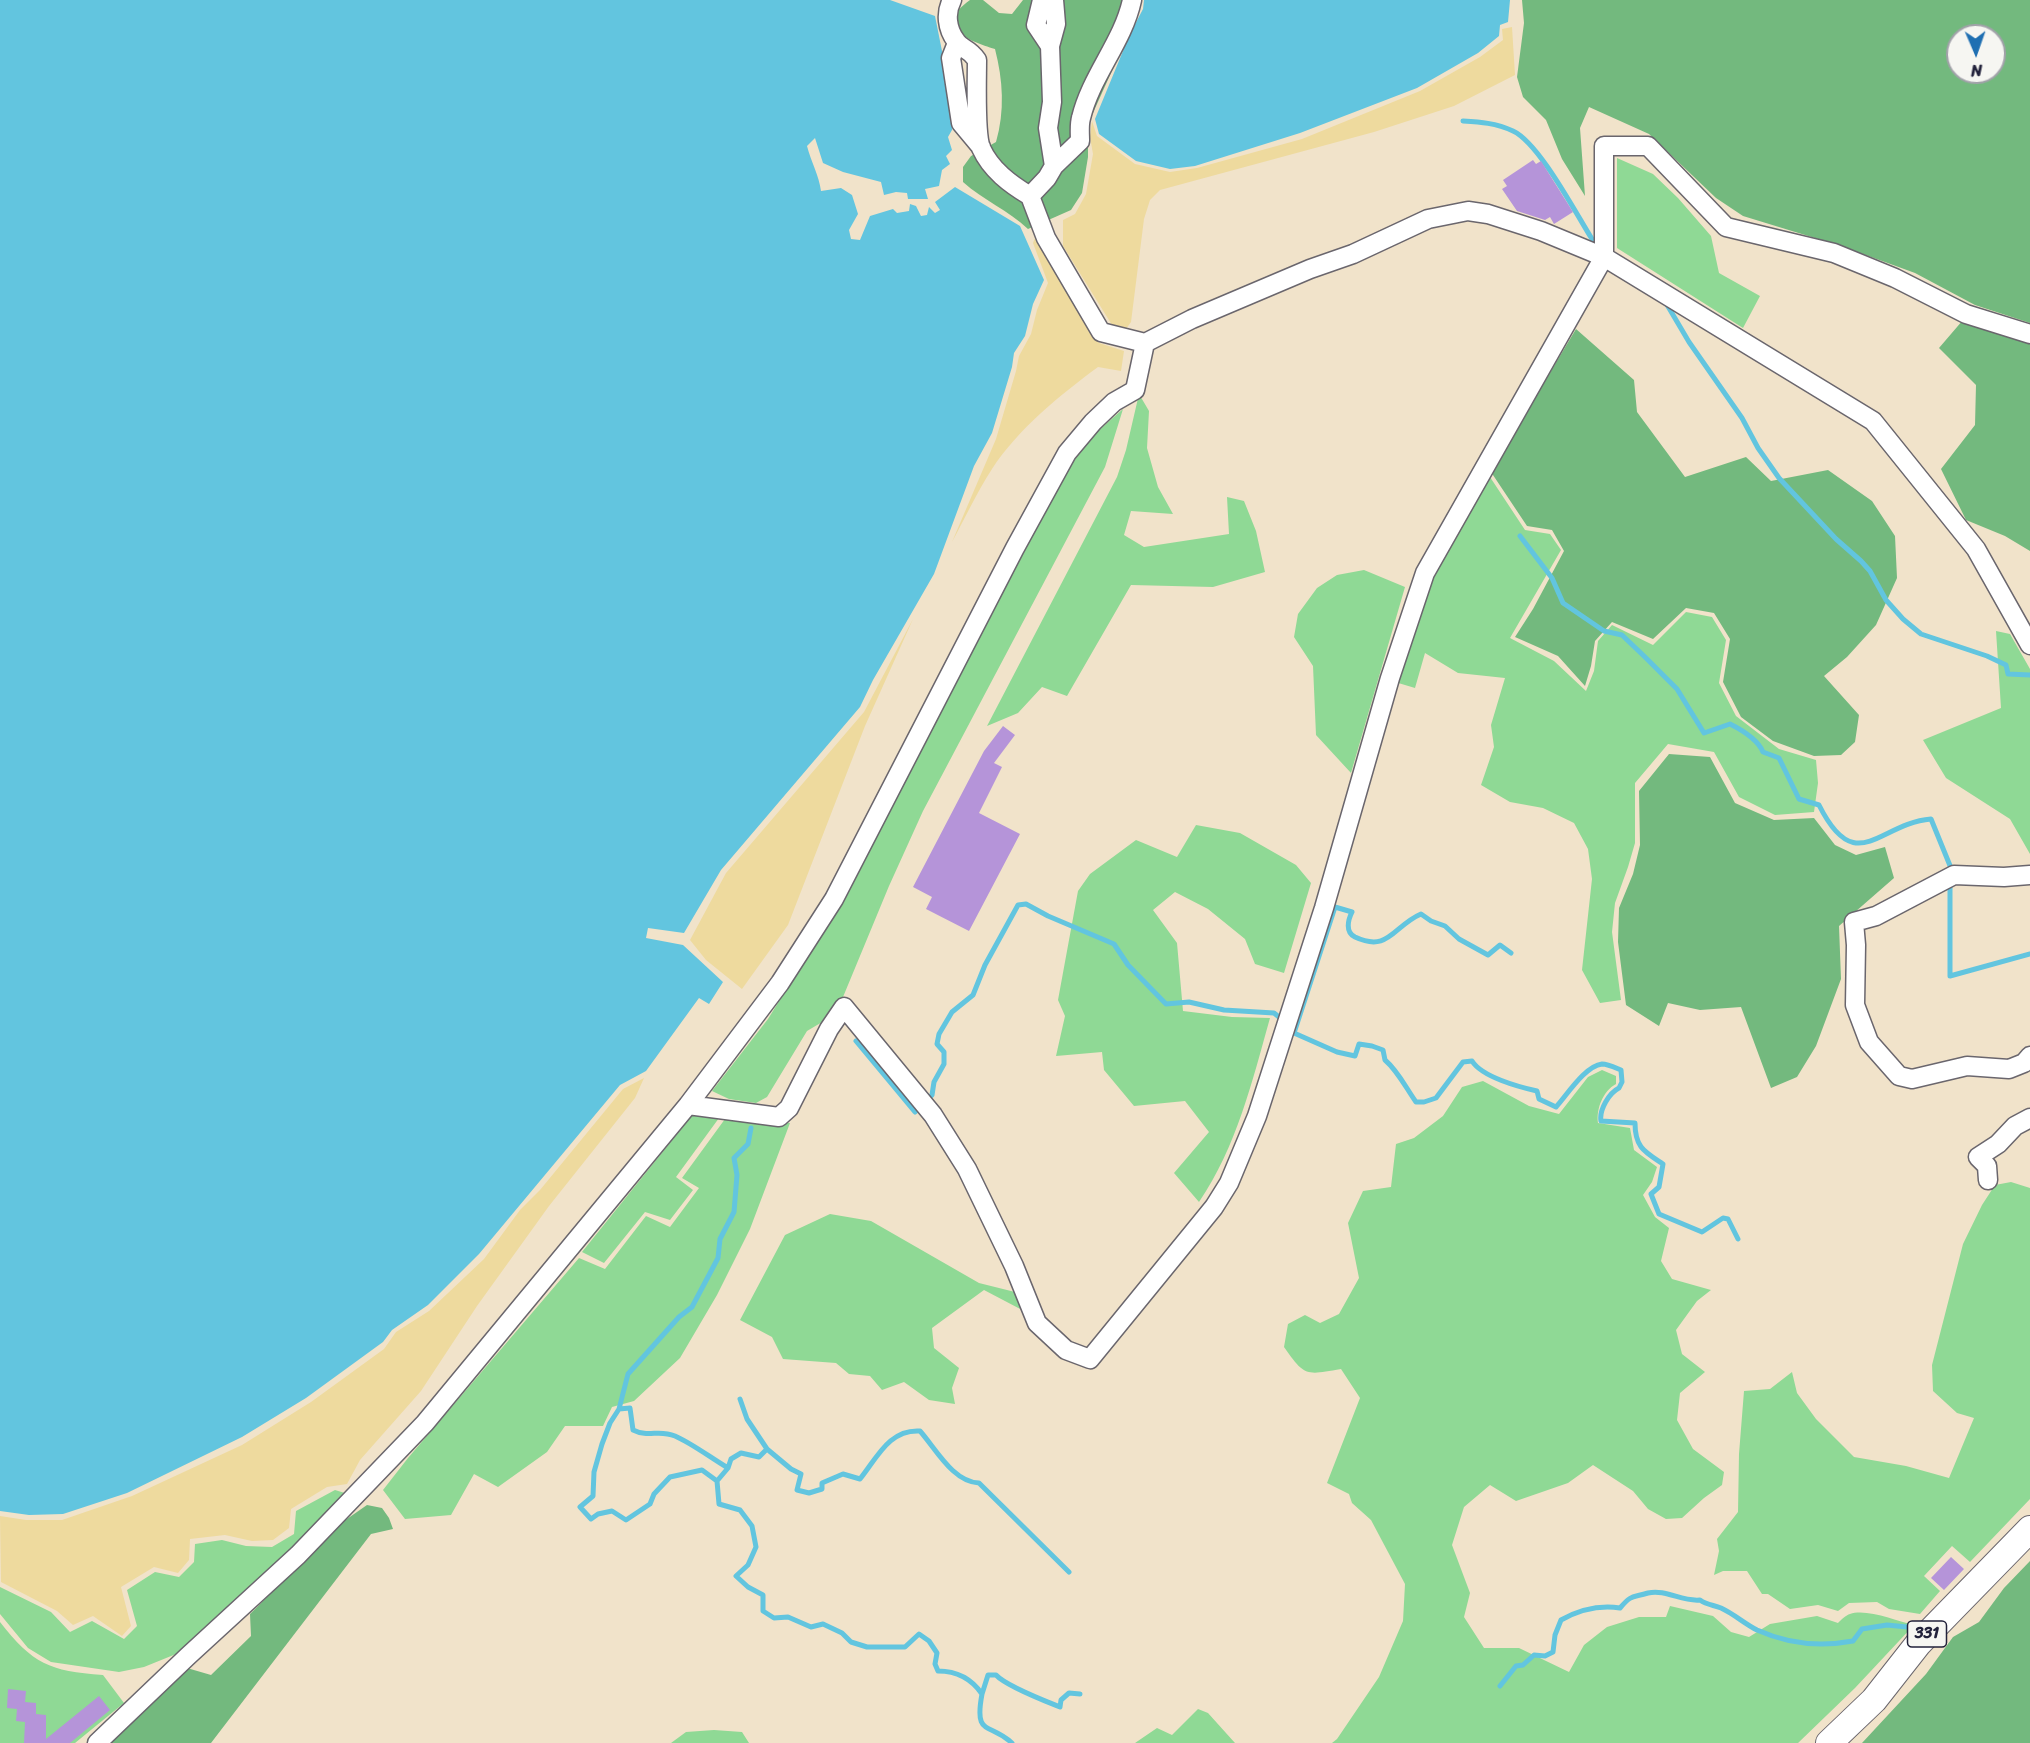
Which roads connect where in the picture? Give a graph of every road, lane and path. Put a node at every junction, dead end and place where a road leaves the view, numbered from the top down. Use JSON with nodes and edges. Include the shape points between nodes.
{"nodes":[{"id":1,"x":951,"y":0,"type":"edge"},
{"id":2,"x":1042,"y":0,"type":"edge"},
{"id":3,"x":1054,"y":0,"type":"edge"},
{"id":4,"x":1132,"y":0,"type":"edge"},
{"id":5,"x":957,"y":43,"type":"junction"},
{"id":6,"x":1050,"y":46,"type":"junction"},
{"id":7,"x":981,"y":147,"type":"junction"},
{"id":8,"x":1053,"y":166,"type":"junction"},
{"id":9,"x":1030,"y":196,"type":"junction"},
{"id":10,"x":1604,"y":257,"type":"junction"},
{"id":11,"x":2030,"y":334,"type":"edge"},
{"id":12,"x":1145,"y":343,"type":"junction"},
{"id":13,"x":2030,"y":645,"type":"edge"},
{"id":14,"x":2030,"y":875,"type":"edge"},
{"id":15,"x":2030,"y":1056,"type":"edge"},
{"id":16,"x":688,"y":1105,"type":"junction"},
{"id":17,"x":2030,"y":1118,"type":"edge"},
{"id":18,"x":1988,"y":1180,"type":"dead end"},
{"id":19,"x":2030,"y":1529,"type":"edge"},
{"id":20,"x":97,"y":1743,"type":"edge"},
{"id":21,"x":1829,"y":1743,"type":"edge"}],
"edges":[{"from":1,"to":5,"type":"street","via":[[947,23]]},
{"from":2,"to":6,"type":"street","via":[[1036,25]]},
{"from":3,"to":6,"type":"street","via":[[1056,24]]},
{"from":4,"to":8,"type":"street","via":[[1129,16],[1080,119],[1080,141]]},
{"from":5,"to":7,"type":"street","via":[[951,58],[961,123]]},
{"from":5,"to":7,"type":"street","via":[[970,50],[977,60]]},
{"from":6,"to":8,"type":"street","via":[[1052,102],[1048,128]]},
{"from":7,"to":9,"type":"street","via":[[1011,185]]},
{"from":8,"to":9,"type":"street"},
{"from":9,"to":12,"type":"street","via":[[1046,238],[1101,332]]},
{"from":10,"to":11,"type":"street","via":[[1604,146],[1648,146],[1726,227],[1834,253],[1966,314]]},
{"from":10,"to":12,"type":"street","via":[[1520,224],[1468,211],[1428,219],[1192,319]]},
{"from":10,"to":13,"type":"street","via":[[1874,421],[1976,549]]},
{"from":10,"to":16,"type":"street","via":[[1425,573],[1390,678],[1324,908],[1257,1116],[1229,1183],[1214,1207],[1090,1359],[1066,1350],[1037,1323],[967,1169],[933,1115],[844,1007],[789,1108],[779,1117]]},
{"from":12,"to":16,"type":"street","via":[[1134,390],[1114,402],[1067,453],[834,899],[780,983]]},
{"from":14,"to":15,"type":"street","via":[[1954,875],[1875,916],[1854,922],[1855,1005],[1869,1042],[1899,1076],[1912,1079],[1967,1066],[2009,1069]]},
{"from":16,"to":20,"type":"street","via":[[425,1423],[298,1555]]},
{"from":17,"to":18,"type":"street","via":[[1978,1156],[1987,1166]]},
{"from":19,"to":21,"type":"highway","number":"331","via":[[1918,1644],[1874,1700]]}]}
